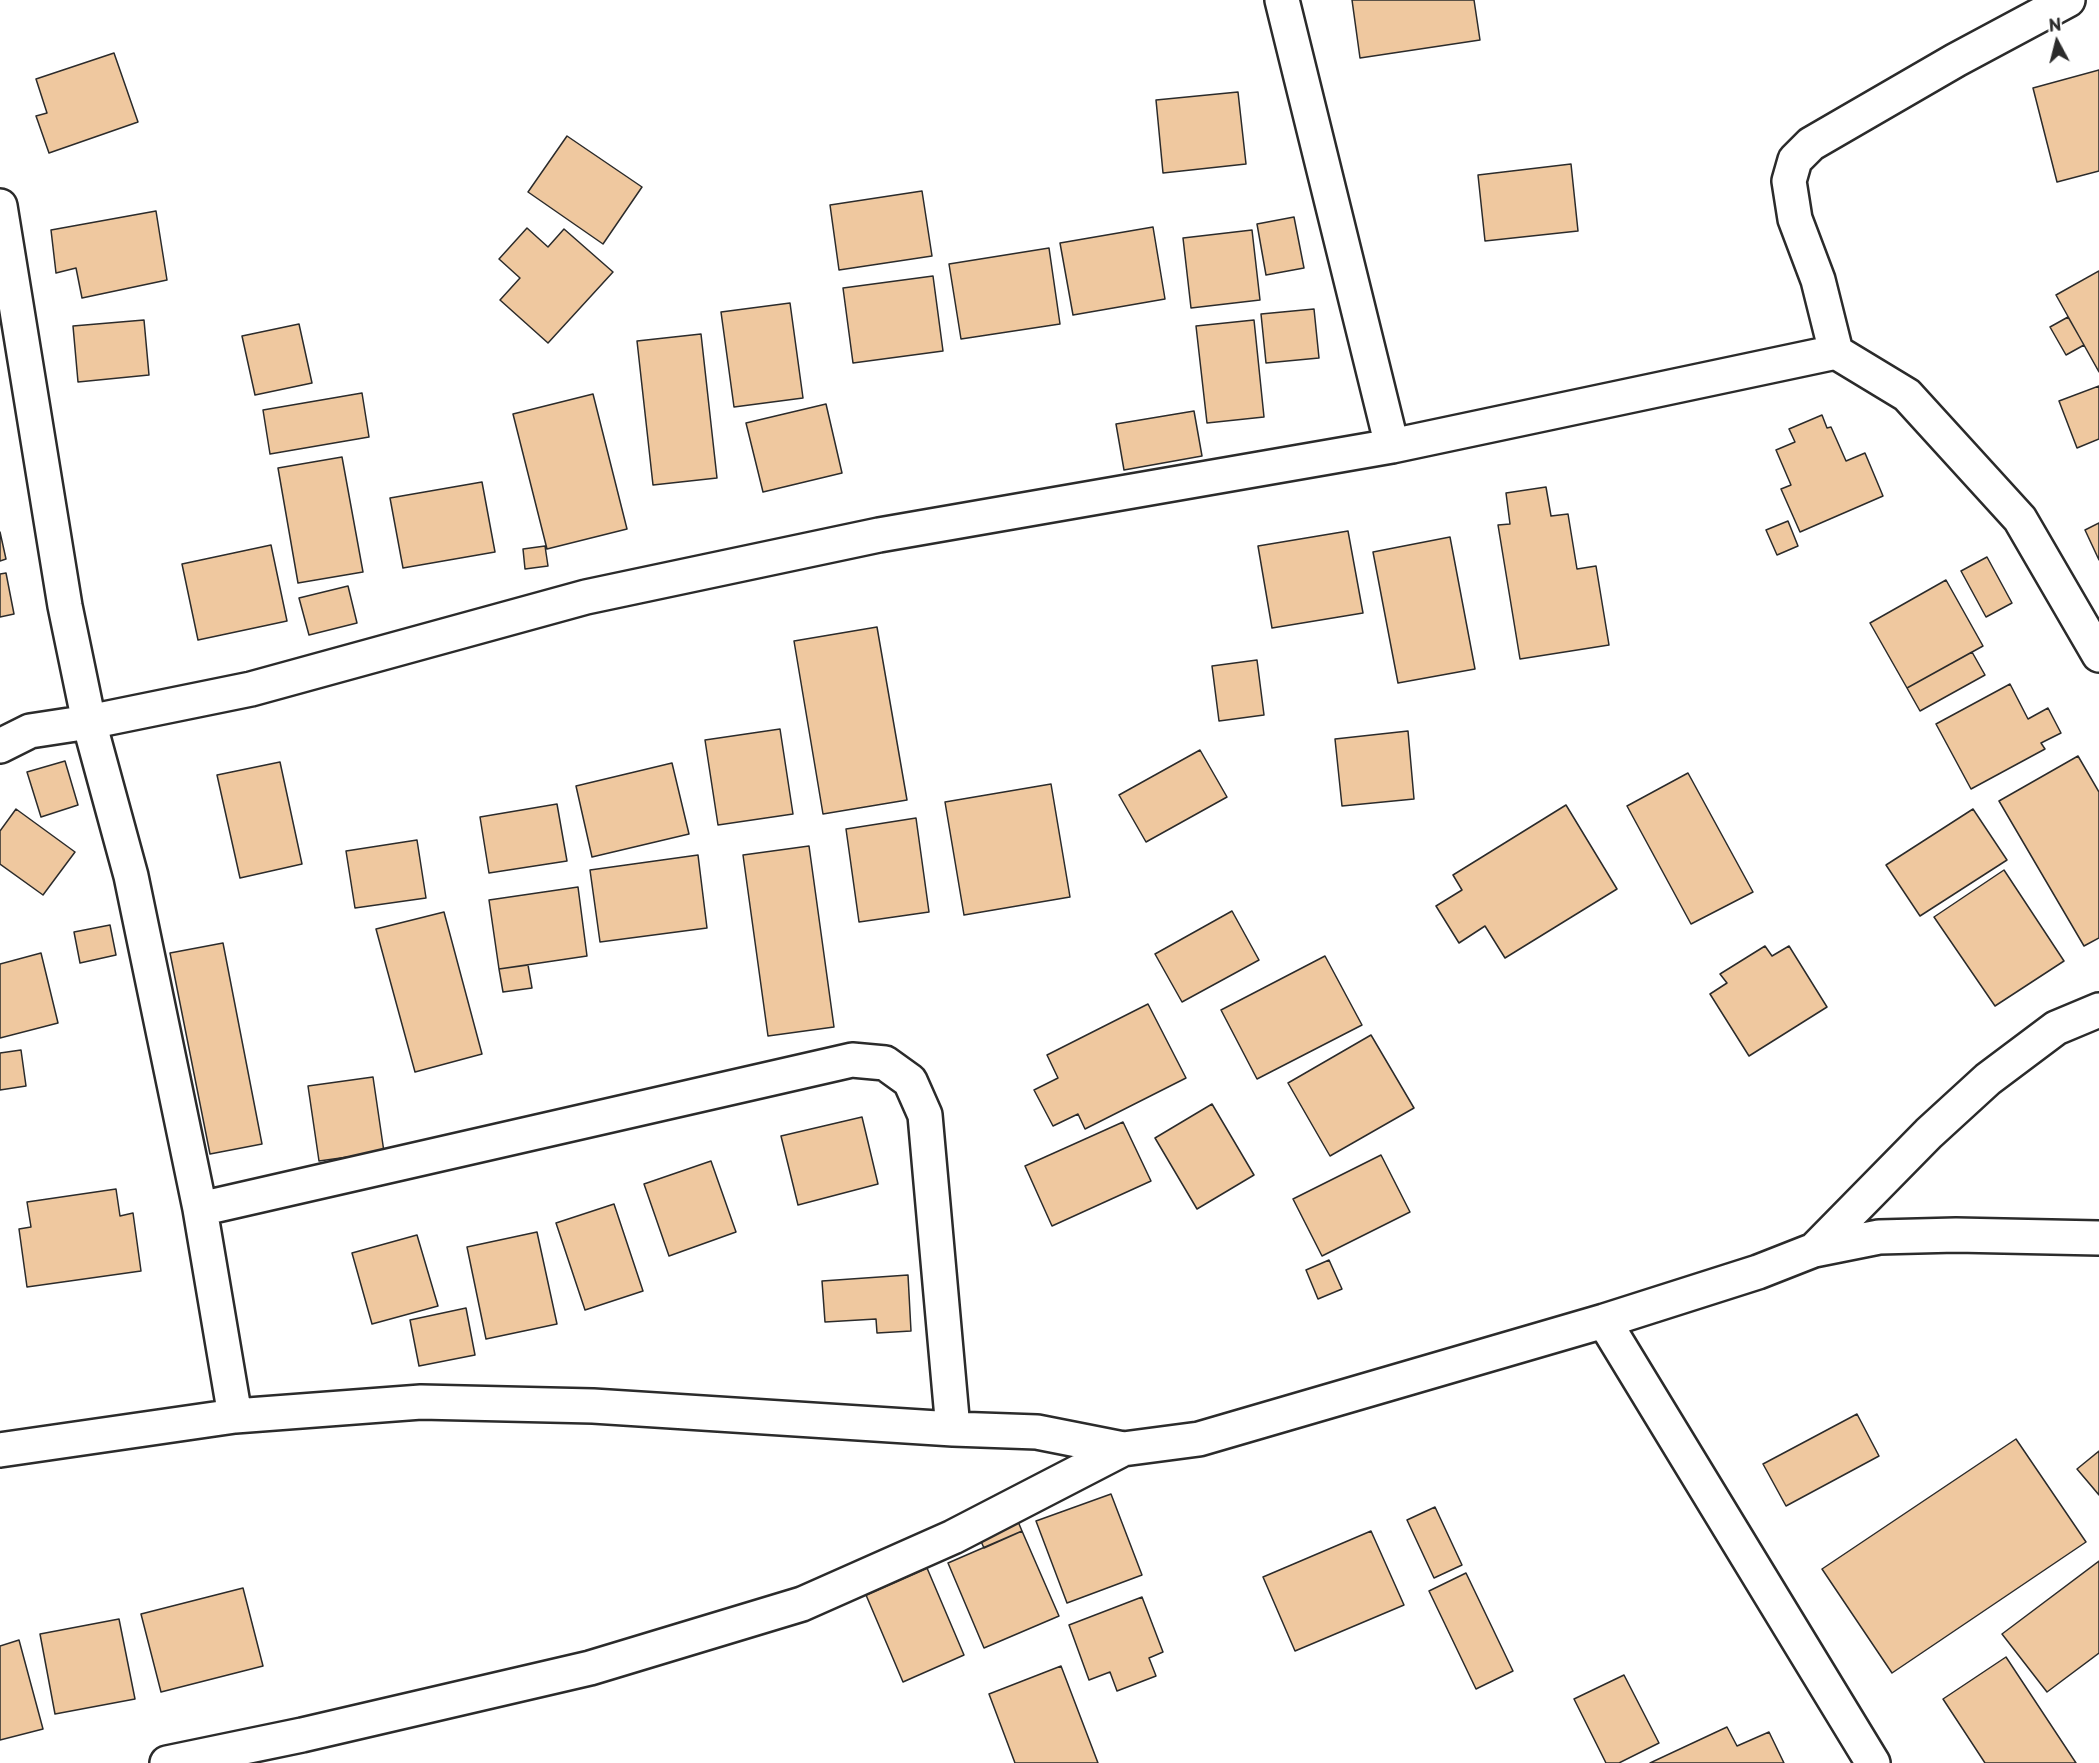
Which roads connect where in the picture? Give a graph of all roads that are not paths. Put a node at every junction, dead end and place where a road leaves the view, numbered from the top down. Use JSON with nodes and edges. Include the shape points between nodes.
{"nodes":[{"id":1,"x":1282,"y":0,"type":"edge"},
{"id":2,"x":2068,"y":0,"type":"edge"},
{"id":3,"x":0,"y":206,"type":"edge"},
{"id":4,"x":1836,"y":352,"type":"junction"},
{"id":5,"x":1392,"y":446,"type":"junction"},
{"id":6,"x":2099,"y":655,"type":"edge"},
{"id":7,"x":88,"y":722,"type":"junction"},
{"id":8,"x":0,"y":746,"type":"edge"},
{"id":9,"x":2099,"y":1010,"type":"edge"},
{"id":10,"x":200,"y":1209,"type":"junction"},
{"id":11,"x":2099,"y":1238,"type":"edge"},
{"id":12,"x":1814,"y":1250,"type":"junction"},
{"id":13,"x":1604,"y":1321,"type":"junction"},
{"id":14,"x":235,"y":1416,"type":"junction"},
{"id":15,"x":953,"y":1429,"type":"junction"},
{"id":16,"x":1123,"y":1449,"type":"junction"},
{"id":17,"x":0,"y":1450,"type":"edge"},
{"id":18,"x":167,"y":1763,"type":"edge"},
{"id":19,"x":1873,"y":1763,"type":"edge"}],
"edges":[{"from":1,"to":5,"type":"street"},
{"from":2,"to":4,"type":"street","via":[[1811,144],[1795,160],[1789,181],[1795,219],[1818,280]]},
{"from":3,"to":7,"type":"street","via":[[65,606]]},
{"from":4,"to":5,"type":"street"},
{"from":4,"to":6,"type":"street","via":[[1907,395],[2020,519]]},
{"from":5,"to":7,"type":"street","via":[[879,535],[609,592],[251,689]]},
{"from":7,"to":8,"type":"street","via":[[30,730]]},
{"from":7,"to":10,"type":"street","via":[[131,876]]},
{"from":9,"to":12,"type":"street","via":[[2056,1028],[1988,1079]]},
{"from":10,"to":14,"type":"street"},
{"from":10,"to":15,"type":"street","via":[[852,1060],[885,1063],[910,1081],[925,1115]]},
{"from":11,"to":12,"type":"street","via":[[1879,1237]]},
{"from":12,"to":13,"type":"street"},
{"from":13,"to":16,"type":"street","via":[[1199,1439]]},
{"from":13,"to":19,"type":"street"},
{"from":14,"to":15,"type":"street","via":[[421,1402],[593,1406]]},
{"from":14,"to":17,"type":"street"},
{"from":15,"to":16,"type":"street","via":[[1036,1432]]},
{"from":16,"to":18,"type":"street","via":[[953,1537],[802,1604],[590,1668]]}]}
